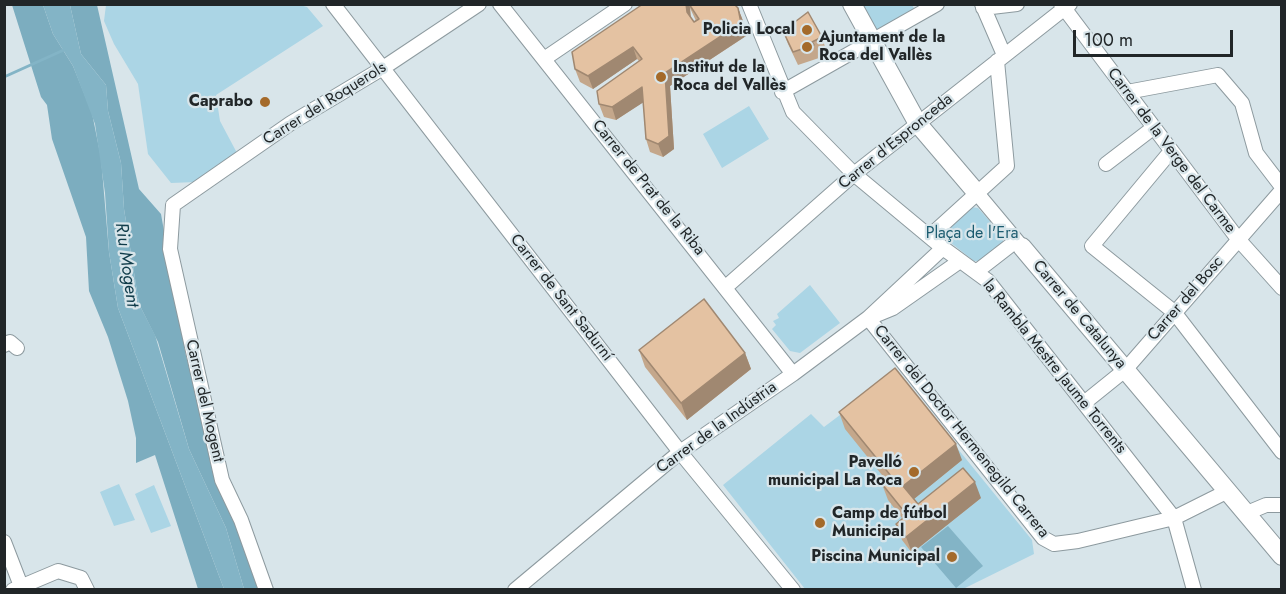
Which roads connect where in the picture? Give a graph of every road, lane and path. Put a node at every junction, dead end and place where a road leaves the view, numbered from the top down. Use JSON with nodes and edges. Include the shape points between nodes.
{"nodes":[{"id":1,"x":333,"y":4,"type":"edge"},
{"id":2,"x":479,"y":4,"type":"edge"},
{"id":3,"x":500,"y":4,"type":"edge"},
{"id":4,"x":625,"y":4,"type":"edge"},
{"id":5,"x":749,"y":4,"type":"edge"},
{"id":6,"x":852,"y":4,"type":"edge"},
{"id":7,"x":938,"y":4,"type":"edge"},
{"id":8,"x":1017,"y":4,"type":"edge"},
{"id":9,"x":983,"y":6,"type":"edge"},
{"id":10,"x":1065,"y":6,"type":"edge"},
{"id":11,"x":919,"y":9,"type":"edge"},
{"id":12,"x":872,"y":42,"type":"junction"},
{"id":13,"x":1000,"y":58,"type":"junction"},
{"id":14,"x":544,"y":59,"type":"junction"},
{"id":15,"x":383,"y":68,"type":"junction"},
{"id":16,"x":782,"y":92,"type":"junction"},
{"id":17,"x":1126,"y":93,"type":"junction"},
{"id":18,"x":918,"y":124,"type":"junction"},
{"id":19,"x":1153,"y":128,"type":"junction"},
{"id":20,"x":1171,"y":151,"type":"junction"},
{"id":21,"x":1106,"y":164,"type":"dead end"},
{"id":22,"x":854,"y":174,"type":"junction"},
{"id":23,"x":1281,"y":188,"type":"edge"},
{"id":24,"x":976,"y":192,"type":"junction"},
{"id":25,"x":173,"y":205,"type":"joint"},
{"id":26,"x":930,"y":236,"type":"junction"},
{"id":27,"x":1238,"y":239,"type":"junction"},
{"id":28,"x":1019,"y":244,"type":"junction"},
{"id":29,"x":943,"y":248,"type":"junction"},
{"id":30,"x":960,"y":261,"type":"junction"},
{"id":31,"x":976,"y":272,"type":"junction"},
{"id":32,"x":727,"y":286,"type":"junction"},
{"id":33,"x":1281,"y":288,"type":"edge"},
{"id":34,"x":1174,"y":312,"type":"junction"},
{"id":35,"x":868,"y":318,"type":"junction"},
{"id":36,"x":1125,"y":370,"type":"junction"},
{"id":37,"x":794,"y":374,"type":"junction"},
{"id":38,"x":1084,"y":403,"type":"junction"},
{"id":39,"x":680,"y":452,"type":"junction"},
{"id":40,"x":1281,"y":452,"type":"edge"},
{"id":41,"x":1228,"y":491,"type":"junction"},
{"id":42,"x":1281,"y":505,"type":"edge"},
{"id":43,"x":1247,"y":513,"type":"junction"},
{"id":44,"x":1174,"y":518,"type":"junction"},
{"id":45,"x":4,"y":542,"type":"edge"},
{"id":46,"x":1281,"y":556,"type":"edge"},
{"id":47,"x":17,"y":588,"type":"edge"},
{"id":48,"x":87,"y":590,"type":"edge"},
{"id":49,"x":266,"y":590,"type":"edge"},
{"id":50,"x":515,"y":590,"type":"edge"},
{"id":51,"x":793,"y":590,"type":"edge"},
{"id":52,"x":1194,"y":590,"type":"edge"}],
"edges":[{"from":1,"to":15,"type":"street","name":"Carrer de Sant Sadurní"},
{"from":2,"to":15,"type":"street","name":"Carrer del Roquerols"},
{"from":3,"to":14,"type":"street","name":"Carrer de Prat de la Riba"},
{"from":4,"to":14,"type":"street"},
{"from":5,"to":16,"type":"street","name":"la Rambla Mestre Jaume Torrents"},
{"from":6,"to":12,"type":"street","name":"Carrer de Catalunya"},
{"from":7,"to":11,"type":"street"},
{"from":8,"to":9,"type":"street"},
{"from":9,"to":13,"type":"street"},
{"from":10,"to":13,"type":"street","name":"Carrer d'Espronceda"},
{"from":10,"to":17,"type":"street","name":"Carrer de la Verge del Carme"},
{"from":11,"to":12,"type":"street"},
{"from":12,"to":16,"type":"street"},
{"from":12,"to":18,"type":"street","name":"Carrer de Catalunya"},
{"from":13,"to":18,"type":"street","name":"Carrer d'Espronceda"},
{"from":13,"to":24,"type":"street","via":[[1007,166]]},
{"from":14,"to":32,"type":"street","name":"Carrer de Prat de la Riba"},
{"from":15,"to":25,"type":"street","name":"Carrer del Roquerols","via":[[291,123]]},
{"from":15,"to":39,"type":"street","name":"Carrer de Sant Sadurní"},
{"from":16,"to":22,"type":"street","name":"la Rambla Mestre Jaume Torrents","via":[[793,112]]},
{"from":17,"to":19,"type":"street","name":"Carrer de la Verge del Carme"},
{"from":17,"to":23,"type":"street","via":[[1218,75],[1242,103],[1256,153]]},
{"from":18,"to":22,"type":"street","name":"Carrer d'Espronceda"},
{"from":18,"to":24,"type":"street","name":"Carrer de Catalunya"},
{"from":19,"to":20,"type":"street","name":"Carrer de la Verge del Carme"},
{"from":19,"to":21,"type":"street"},
{"from":20,"to":27,"type":"street","name":"Carrer de la Verge del Carme"},
{"from":20,"to":34,"type":"street","via":[[1092,246]]},
{"from":22,"to":26,"type":"street","name":"la Rambla Mestre Jaume Torrents"},
{"from":22,"to":32,"type":"street","name":"Carrer d'Espronceda"},
{"from":23,"to":27,"type":"street","name":"Carrer del Bosc"},
{"from":24,"to":26,"type":"street"},
{"from":24,"to":28,"type":"street","name":"Carrer de Catalunya"},
{"from":25,"to":49,"type":"street","name":"Carrer del Mogent","via":[[170,249],[222,480],[242,520]]},
{"from":26,"to":29,"type":"street","name":"la Rambla Mestre Jaume Torrents"},
{"from":27,"to":33,"type":"street","name":"Carrer de la Verge del Carme"},
{"from":27,"to":34,"type":"street","name":"Carrer del Bosc"},
{"from":28,"to":31,"type":"street"},
{"from":28,"to":36,"type":"street","name":"Carrer de Catalunya"},
{"from":29,"to":30,"type":"street","name":"la Rambla Mestre Jaume Torrents"},
{"from":29,"to":35,"type":"street","name":"Carrer de la Indústria"},
{"from":30,"to":31,"type":"street","name":"la Rambla Mestre Jaume Torrents"},
{"from":30,"to":35,"type":"street","name":"Carrer de la Indústria","via":[[893,308]]},
{"from":31,"to":38,"type":"street","name":"la Rambla Mestre Jaume Torrents","via":[[988,281]]},
{"from":32,"to":37,"type":"street","name":"Carrer de Prat de la Riba"},
{"from":34,"to":36,"type":"street","name":"Carrer del Bosc"},
{"from":34,"to":40,"type":"street"},
{"from":35,"to":37,"type":"street","name":"Carrer de la Indústria"},
{"from":35,"to":44,"type":"street","name":"Carrer del Doctor Hermenegild Carrera","via":[[1043,537],[1054,544],[1077,541]]},
{"from":36,"to":38,"type":"street","name":"Carrer del Bosc"},
{"from":36,"to":41,"type":"street","name":"Carrer de Catalunya"},
{"from":37,"to":39,"type":"street","name":"Carrer de la Indústria"},
{"from":38,"to":44,"type":"street","name":"la Rambla Mestre Jaume Torrents"},
{"from":39,"to":50,"type":"street","name":"Carrer de la Indústria"},
{"from":39,"to":51,"type":"street","name":"Carrer de Sant Sadurní"},
{"from":41,"to":43,"type":"street","name":"Carrer de Catalunya"},
{"from":41,"to":44,"type":"street"},
{"from":42,"to":43,"type":"street"},
{"from":43,"to":46,"type":"street","name":"Carrer de Catalunya"},
{"from":44,"to":52,"type":"street","name":"la Rambla Mestre Jaume Torrents"},
{"from":45,"to":47,"type":"street"},
{"from":47,"to":48,"type":"street","via":[[58,571],[81,578]]}]}
